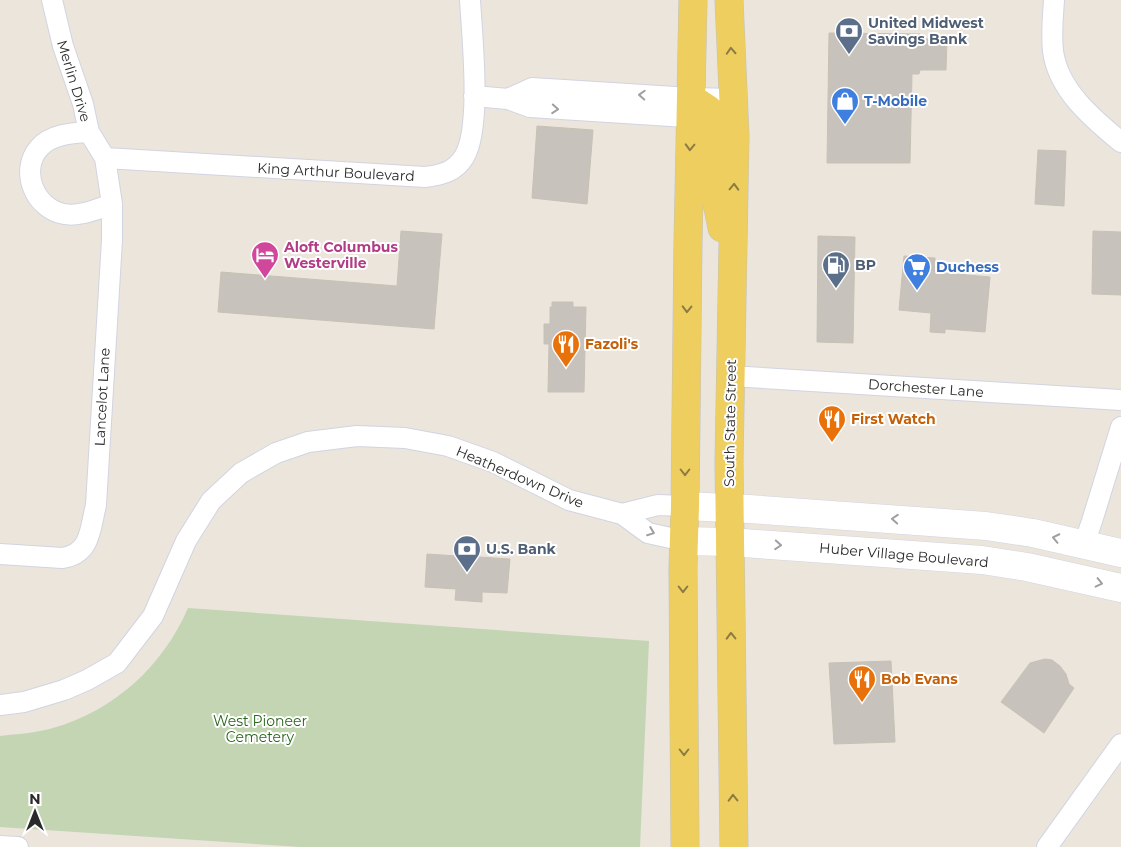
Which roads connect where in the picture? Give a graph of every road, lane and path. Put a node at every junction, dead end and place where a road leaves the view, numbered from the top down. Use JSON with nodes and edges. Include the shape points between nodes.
{"nodes":[{"id":1,"x":52,"y":0,"type":"edge"},
{"id":2,"x":470,"y":0,"type":"edge"},
{"id":3,"x":693,"y":0,"type":"edge"},
{"id":4,"x":1054,"y":0,"type":"edge"},
{"id":5,"x":722,"y":5,"type":"edge"},
{"id":6,"x":474,"y":96,"type":"junction"},
{"id":7,"x":713,"y":110,"type":"junction"},
{"id":8,"x":89,"y":132,"type":"junction"},
{"id":9,"x":1121,"y":142,"type":"edge"},
{"id":10,"x":105,"y":158,"type":"junction"},
{"id":11,"x":112,"y":204,"type":"junction"},
{"id":12,"x":730,"y":376,"type":"junction"},
{"id":13,"x":1121,"y":400,"type":"edge"},
{"id":14,"x":1121,"y":427,"type":"edge"},
{"id":15,"x":685,"y":506,"type":"junction"},
{"id":16,"x":729,"y":508,"type":"junction"},
{"id":17,"x":622,"y":514,"type":"junction"},
{"id":18,"x":684,"y":541,"type":"junction"},
{"id":19,"x":729,"y":542,"type":"junction"},
{"id":20,"x":1084,"y":544,"type":"junction"},
{"id":21,"x":1121,"y":553,"type":"edge"},
{"id":22,"x":0,"y":554,"type":"edge"},
{"id":23,"x":1121,"y":588,"type":"edge"},
{"id":24,"x":0,"y":704,"type":"edge"},
{"id":25,"x":1121,"y":744,"type":"edge"},
{"id":26,"x":0,"y":846,"type":"edge"},
{"id":27,"x":18,"y":847,"type":"edge"},
{"id":28,"x":685,"y":847,"type":"edge"},
{"id":29,"x":734,"y":847,"type":"edge"},
{"id":30,"x":1047,"y":847,"type":"edge"}],
"edges":[{"from":1,"to":8,"type":"street","name":"Merlin Drive"},
{"from":2,"to":6,"type":"street","name":"King Arthur Boulevard"},
{"from":3,"to":7,"type":"main road","name":"South State Street"},
{"from":4,"to":9,"type":"street","via":[[1052,23],[1058,69],[1073,95],[1094,120]]},
{"from":7,"to":5,"type":"main road","name":"South State Street","one_way":true},
{"from":6,"to":7,"type":"street","via":[[508,99],[532,88]]},
{"from":6,"to":10,"type":"street","name":"King Arthur Boulevard","via":[[470,144],[464,158],[451,171],[440,176]]},
{"from":12,"to":7,"type":"main road","name":"South State Street","one_way":true,"via":[[733,265]]},
{"from":7,"to":15,"type":"main road","name":"South State Street","one_way":true,"via":[[688,262]]},
{"from":8,"to":10,"type":"street","name":"Merlin Drive"},
{"from":8,"to":11,"type":"street","via":[[50,140],[39,148],[32,160],[30,173],[33,189],[39,199],[63,214],[79,215]]},
{"from":10,"to":11,"type":"street","name":"Lancelot Lane"},
{"from":11,"to":22,"type":"street","name":"Lancelot Lane","via":[[96,505],[87,544],[72,557]]},
{"from":12,"to":13,"type":"street","name":"Dorchester Lane"},
{"from":12,"to":16,"type":"main road","name":"South State Street"},
{"from":14,"to":20,"type":"street"},
{"from":15,"to":16,"type":"street"},
{"from":15,"to":17,"type":"street","name":"Heatherdown Drive","via":[[658,505]]},
{"from":15,"to":18,"type":"main road","name":"South State Street"},
{"from":16,"to":19,"type":"main road","name":"South State Street"},
{"from":20,"to":16,"type":"street","one_way":true,"via":[[986,526]]},
{"from":17,"to":18,"type":"street","name":"Heatherdown Drive","one_way":true,"via":[[648,533]]},
{"from":17,"to":24,"type":"street","name":"Heatherdown Drive","via":[[569,500],[493,462],[448,446],[405,438],[357,436],[308,442],[276,453],[241,473],[211,501],[186,541],[152,616],[117,663],[64,690],[24,702]]},
{"from":18,"to":19,"type":"street","name":"Huber Village Boulevard"},
{"from":18,"to":28,"type":"main road","name":"South State Street","one_way":true},
{"from":19,"to":23,"type":"street","name":"Huber Village Boulevard","one_way":true,"via":[[982,560]]},
{"from":29,"to":19,"type":"main road","name":"South State Street","one_way":true},
{"from":20,"to":21,"type":"street"},
{"from":25,"to":30,"type":"street"},
{"from":26,"to":27,"type":"street"}]}
